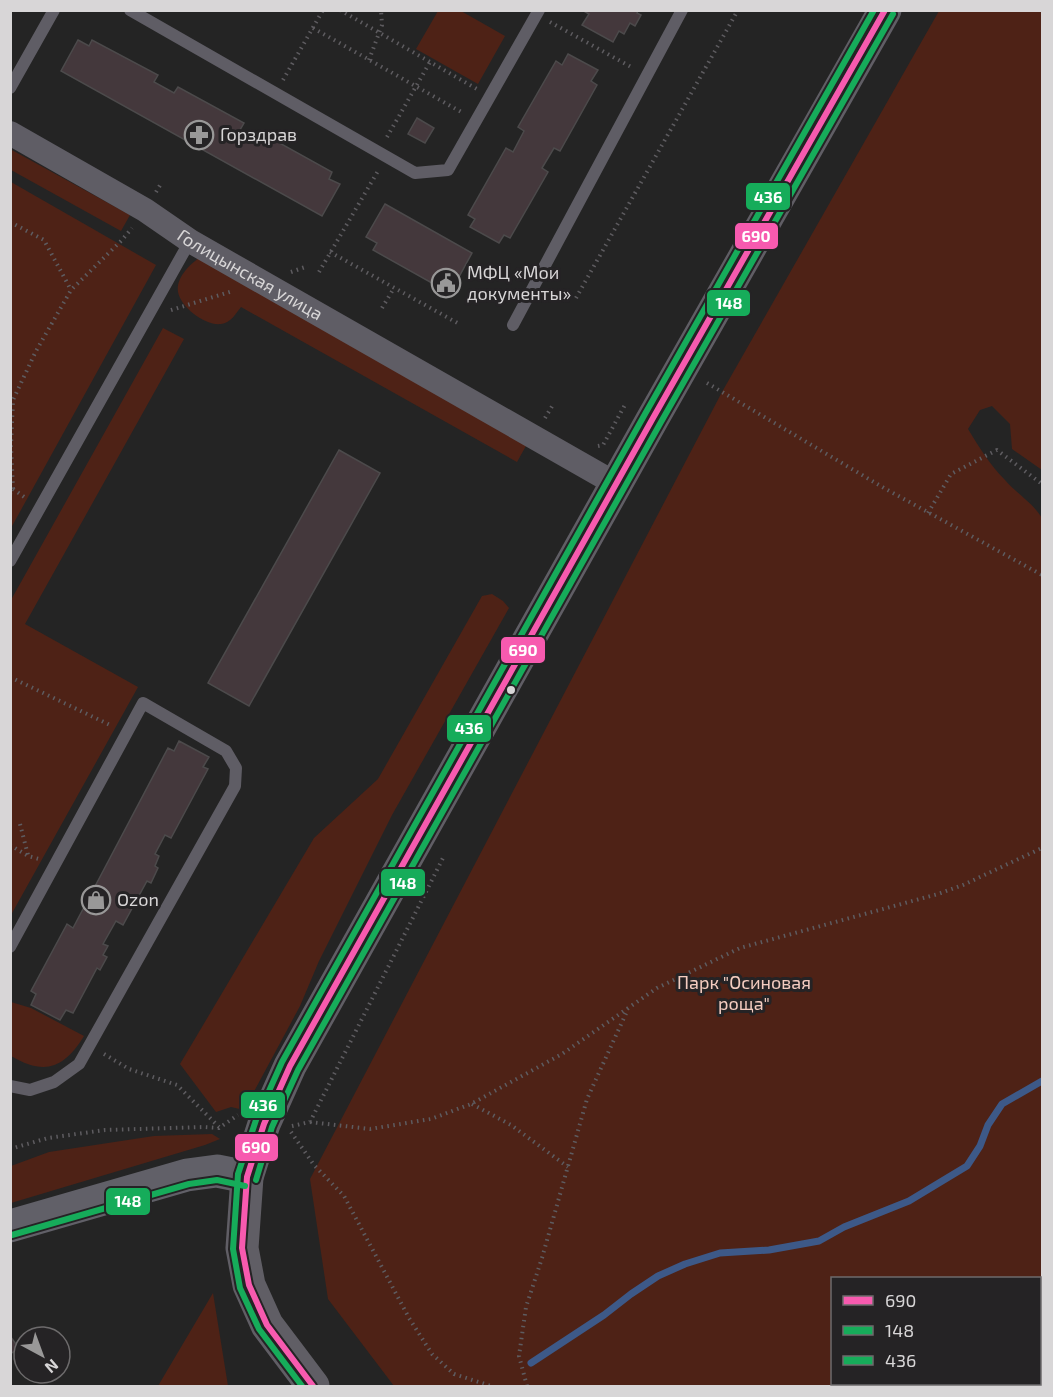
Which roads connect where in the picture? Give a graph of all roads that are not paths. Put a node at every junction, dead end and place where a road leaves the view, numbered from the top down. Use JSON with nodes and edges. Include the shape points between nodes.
{"nodes":[{"id":1,"x":54,"y":10,"type":"edge"},
{"id":2,"x":130,"y":10,"type":"edge"},
{"id":3,"x":682,"y":10,"type":"edge"},
{"id":4,"x":885,"y":10,"type":"edge"},
{"id":5,"x":538,"y":12,"type":"edge"},
{"id":6,"x":10,"y":88,"type":"edge"},
{"id":7,"x":10,"y":133,"type":"edge"},
{"id":8,"x":190,"y":241,"type":"junction"},
{"id":9,"x":513,"y":325,"type":"dead end"},
{"id":10,"x":616,"y":484,"type":"junction"},
{"id":11,"x":10,"y":561,"type":"edge"},
{"id":12,"x":10,"y":947,"type":"edge"},
{"id":13,"x":10,"y":1086,"type":"edge"},
{"id":14,"x":247,"y":1177,"type":"junction"},
{"id":15,"x":10,"y":1226,"type":"edge"},
{"id":16,"x":313,"y":1386,"type":"edge"}],
"edges":[{"from":1,"to":6,"type":"lane"},
{"from":2,"to":5,"type":"lane","via":[[415,173],[448,170]]},
{"from":3,"to":9,"type":"lane"},
{"from":4,"to":10,"type":"main road"},
{"from":7,"to":8,"type":"street","name":"Голицынская улица","via":[[145,210]]},
{"from":8,"to":10,"type":"street","name":"Голицынская улица"},
{"from":8,"to":11,"type":"lane"},
{"from":10,"to":14,"type":"main road","via":[[290,1066],[264,1124]]},
{"from":12,"to":13,"type":"lane","via":[[143,703],[226,751],[236,768],[235,786],[79,1064],[54,1082],[30,1090]]},
{"from":14,"to":15,"type":"main road","via":[[217,1172],[187,1175]]},
{"from":14,"to":16,"type":"main road","via":[[242,1248],[249,1285],[267,1325]]}]}
